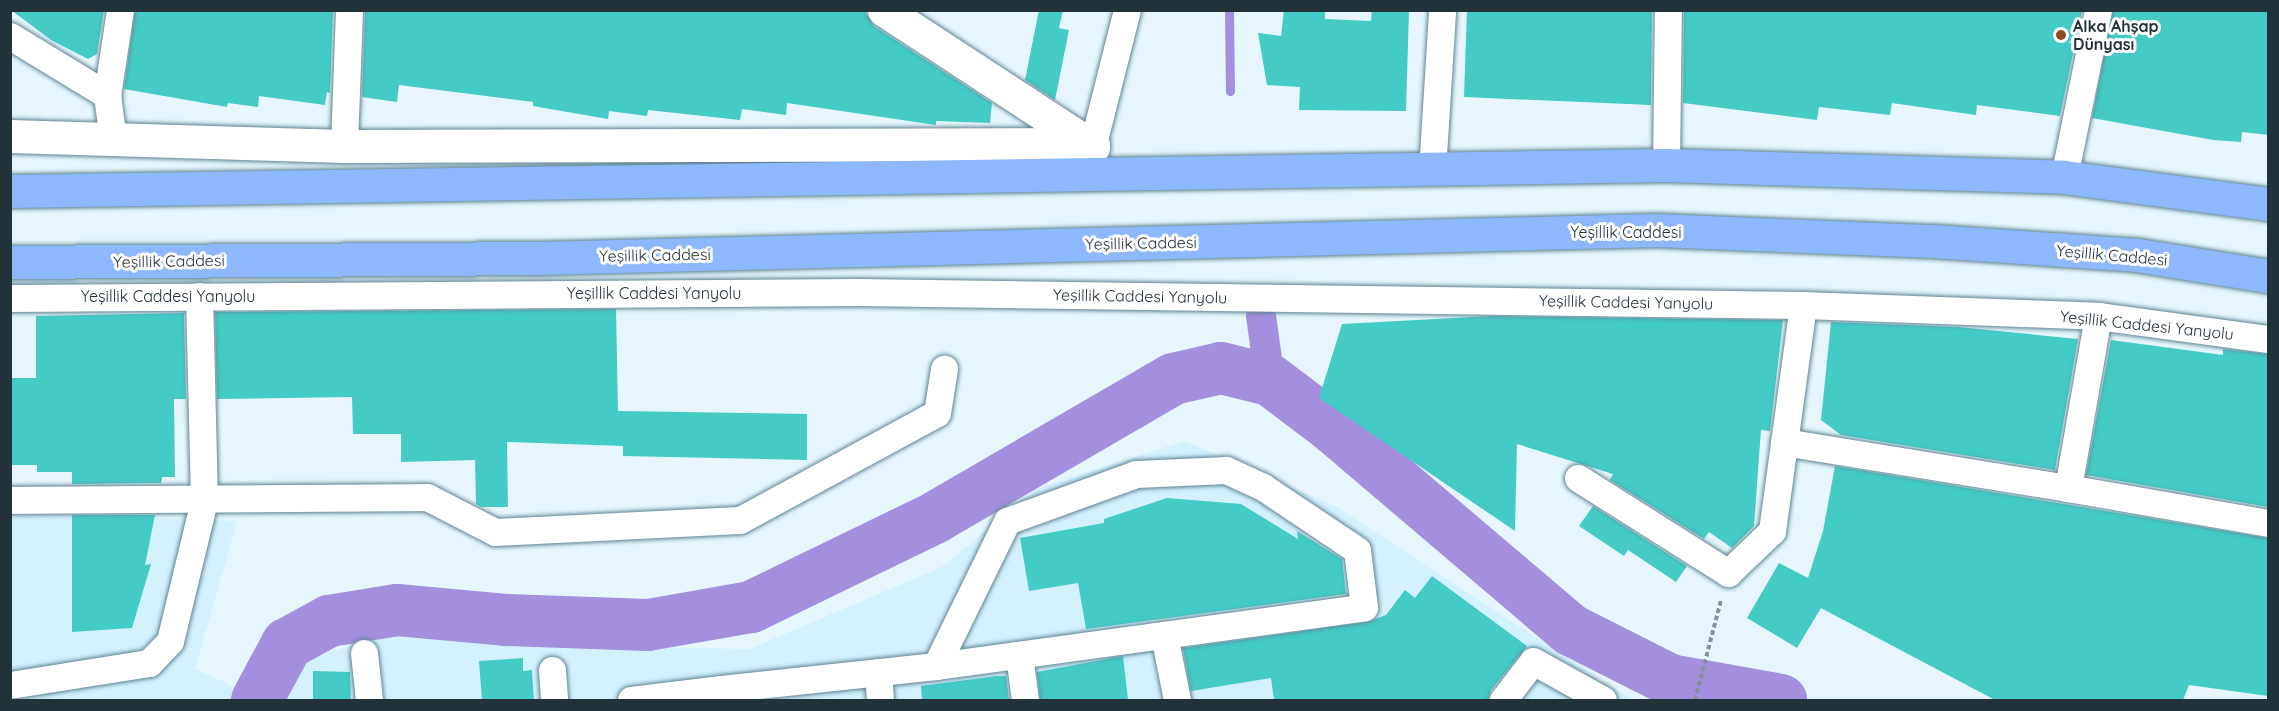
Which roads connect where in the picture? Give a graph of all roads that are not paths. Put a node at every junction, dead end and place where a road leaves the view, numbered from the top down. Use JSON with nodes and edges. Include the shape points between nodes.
{"nodes":[{"id":1,"x":120,"y":10,"type":"edge"},
{"id":2,"x":349,"y":10,"type":"edge"},
{"id":3,"x":884,"y":10,"type":"edge"},
{"id":4,"x":1127,"y":10,"type":"edge"},
{"id":5,"x":1442,"y":10,"type":"edge"},
{"id":6,"x":1668,"y":10,"type":"edge"},
{"id":7,"x":2098,"y":10,"type":"edge"},
{"id":8,"x":10,"y":36,"type":"edge"},
{"id":9,"x":107,"y":95,"type":"junction"},
{"id":10,"x":10,"y":136,"type":"edge"},
{"id":11,"x":113,"y":140,"type":"junction"},
{"id":12,"x":1092,"y":144,"type":"junction"},
{"id":13,"x":344,"y":146,"type":"junction"},
{"id":14,"x":1666,"y":165,"type":"junction"},
{"id":15,"x":1432,"y":171,"type":"junction"},
{"id":16,"x":1096,"y":177,"type":"junction"},
{"id":17,"x":2064,"y":177,"type":"junction"},
{"id":18,"x":10,"y":190,"type":"edge"},
{"id":19,"x":2268,"y":204,"type":"edge"},
{"id":20,"x":10,"y":262,"type":"edge"},
{"id":21,"x":2268,"y":276,"type":"edge"},
{"id":22,"x":199,"y":296,"type":"junction"},
{"id":23,"x":10,"y":298,"type":"edge"},
{"id":24,"x":1803,"y":305,"type":"junction"},
{"id":25,"x":2098,"y":316,"type":"junction"},
{"id":26,"x":2268,"y":339,"type":"edge"},
{"id":27,"x":944,"y":369,"type":"dead end"},
{"id":28,"x":1784,"y":442,"type":"junction"},
{"id":29,"x":1578,"y":478,"type":"dead end"},
{"id":30,"x":2068,"y":488,"type":"junction"},
{"id":31,"x":10,"y":500,"type":"edge"},
{"id":32,"x":204,"y":500,"type":"junction"},
{"id":33,"x":2268,"y":523,"type":"edge"},
{"id":34,"x":1164,"y":635,"type":"junction"},
{"id":35,"x":364,"y":653,"type":"dead end"},
{"id":36,"x":1019,"y":655,"type":"junction"},
{"id":37,"x":936,"y":666,"type":"junction"},
{"id":38,"x":552,"y":670,"type":"dead end"},
{"id":39,"x":878,"y":672,"type":"junction"},
{"id":40,"x":10,"y":685,"type":"edge"},
{"id":41,"x":721,"y":695,"type":"edge"},
{"id":42,"x":369,"y":700,"type":"edge"},
{"id":43,"x":554,"y":700,"type":"edge"},
{"id":44,"x":631,"y":700,"type":"edge"},
{"id":45,"x":880,"y":700,"type":"edge"},
{"id":46,"x":1025,"y":700,"type":"edge"},
{"id":47,"x":1177,"y":700,"type":"edge"},
{"id":48,"x":1503,"y":700,"type":"edge"},
{"id":49,"x":1603,"y":700,"type":"edge"}],
"edges":[{"from":1,"to":9,"type":"street"},
{"from":2,"to":13,"type":"street"},
{"from":3,"to":12,"type":"street"},
{"from":4,"to":12,"type":"street"},
{"from":5,"to":15,"type":"street"},
{"from":6,"to":14,"type":"street"},
{"from":7,"to":17,"type":"street"},
{"from":8,"to":9,"type":"street"},
{"from":9,"to":11,"type":"street"},
{"from":10,"to":11,"type":"street"},
{"from":11,"to":13,"type":"street"},
{"from":12,"to":13,"type":"street"},
{"from":12,"to":16,"type":"street"},
{"from":14,"to":15,"type":"highway"},
{"from":14,"to":17,"type":"highway"},
{"from":15,"to":16,"type":"highway"},
{"from":16,"to":18,"type":"highway"},
{"from":17,"to":19,"type":"highway"},
{"from":20,"to":21,"type":"highway","name":"Yeşillik Caddesi","via":[[564,257],[1656,230],[2125,255]]},
{"from":22,"to":23,"type":"street","name":"Yeşillik Caddesi Yanyolu"},
{"from":22,"to":24,"type":"street","name":"Yeşillik Caddesi Yanyolu","via":[[858,292]]},
{"from":22,"to":32,"type":"street"},
{"from":24,"to":25,"type":"street","name":"Yeşillik Caddesi Yanyolu"},
{"from":24,"to":28,"type":"street"},
{"from":25,"to":26,"type":"street","name":"Yeşillik Caddesi Yanyolu"},
{"from":25,"to":30,"type":"street"},
{"from":27,"to":32,"type":"street","via":[[937,413],[740,520],[495,532],[427,497]]},
{"from":28,"to":29,"type":"street","via":[[1772,531],[1728,573]]},
{"from":28,"to":30,"type":"street"},
{"from":30,"to":33,"type":"street"},
{"from":31,"to":32,"type":"street"},
{"from":32,"to":40,"type":"street","via":[[170,641],[149,663]]},
{"from":34,"to":36,"type":"street"},
{"from":34,"to":37,"type":"street","via":[[1364,607],[1357,550],[1263,487],[1226,470],[1136,474],[1007,521]]},
{"from":34,"to":47,"type":"street"},
{"from":35,"to":42,"type":"street"},
{"from":36,"to":37,"type":"street"},
{"from":36,"to":46,"type":"street"},
{"from":37,"to":39,"type":"street"},
{"from":38,"to":43,"type":"street"},
{"from":39,"to":41,"type":"street"},
{"from":39,"to":45,"type":"street"},
{"from":41,"to":44,"type":"street"},
{"from":48,"to":49,"type":"street","via":[[1533,661]]}]}
